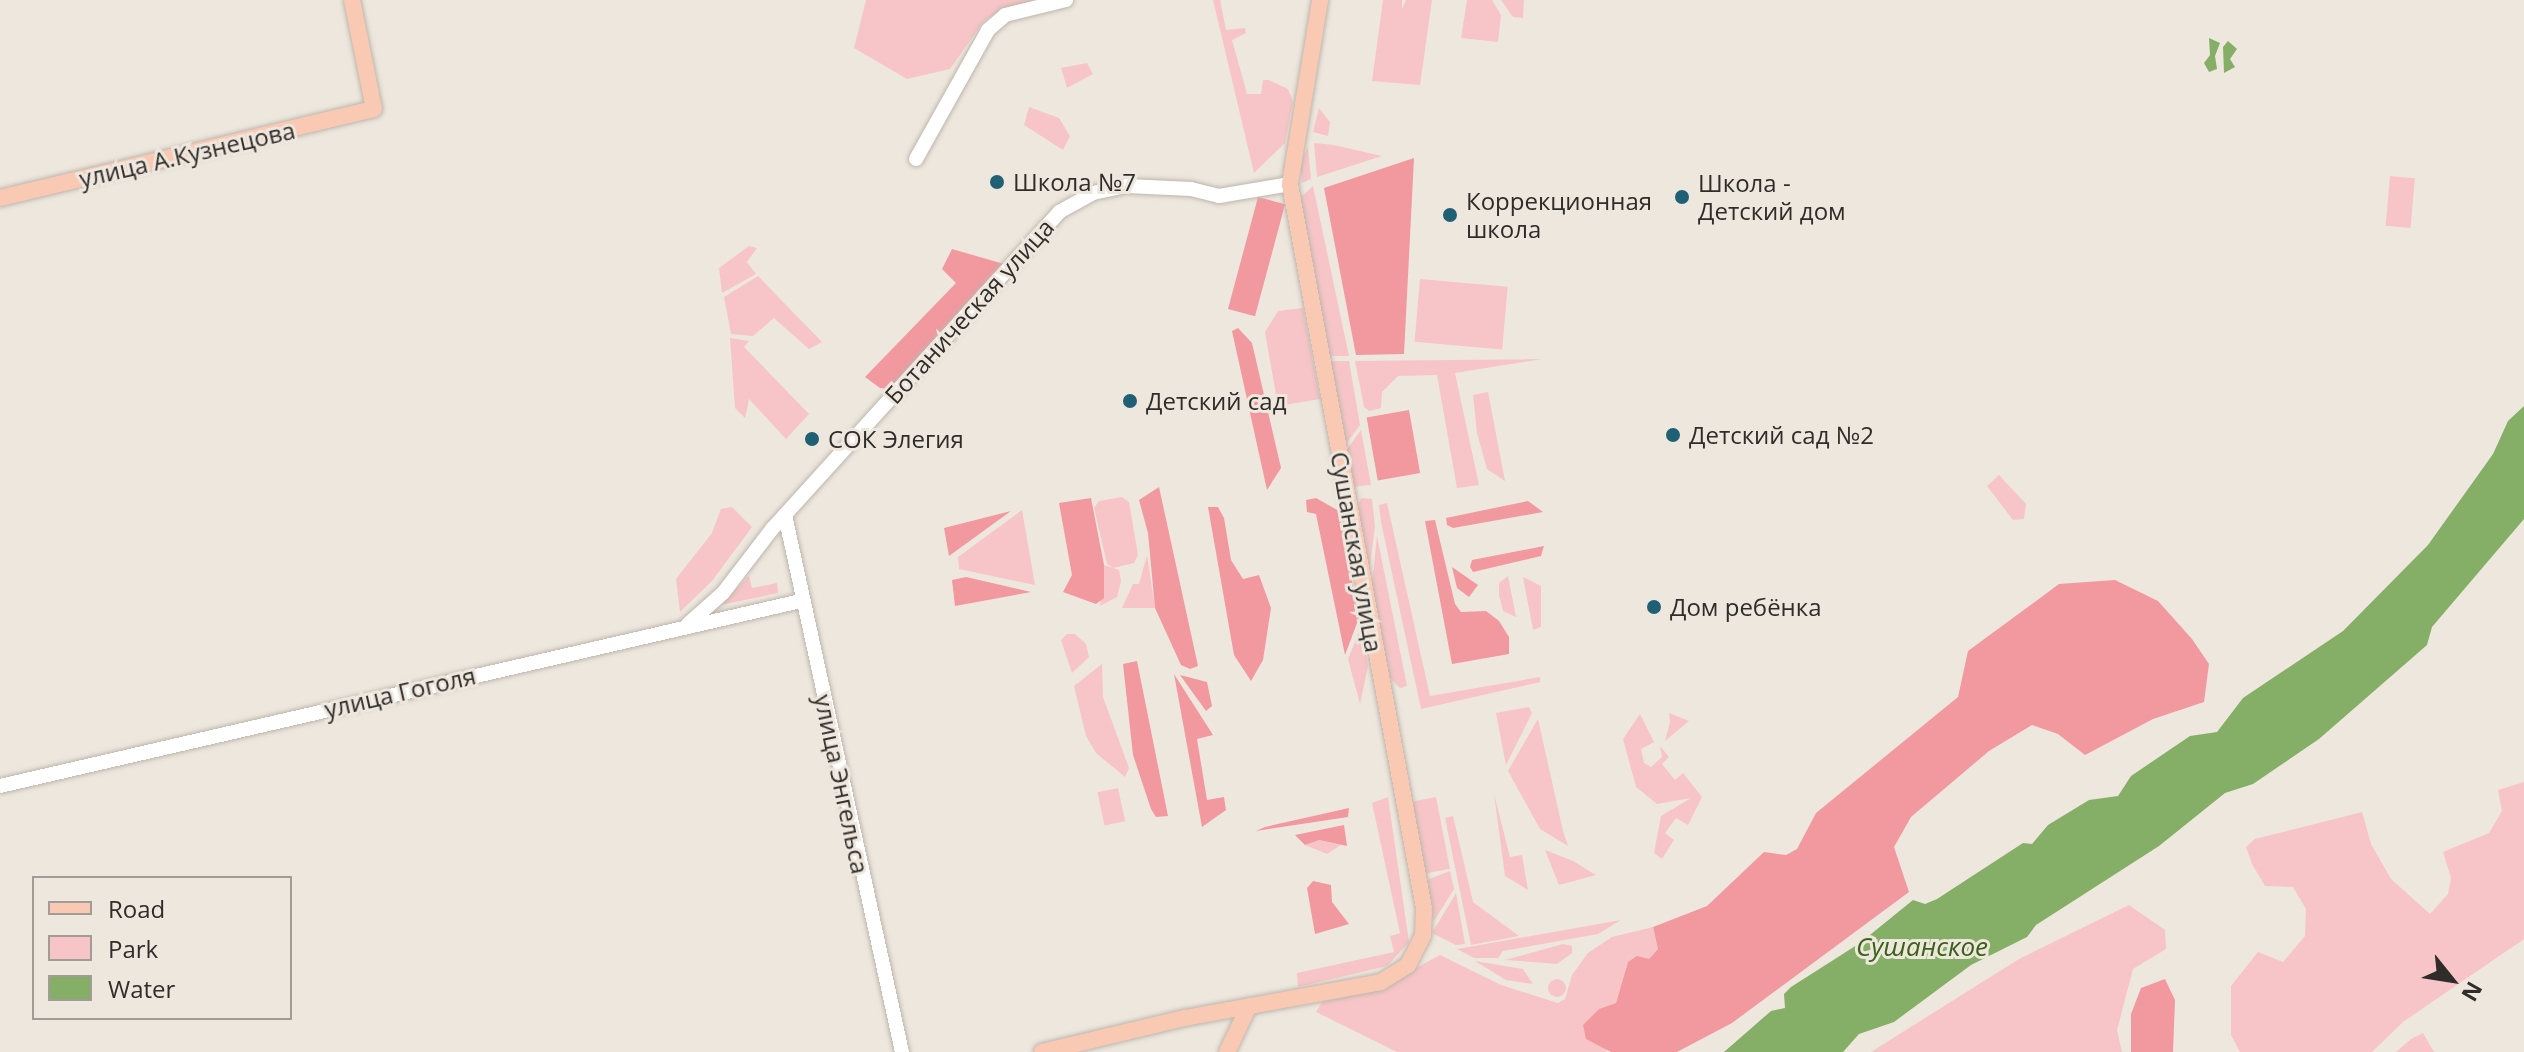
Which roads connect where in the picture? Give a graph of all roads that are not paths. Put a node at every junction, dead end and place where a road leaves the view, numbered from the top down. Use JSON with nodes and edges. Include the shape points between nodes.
{"nodes":[{"id":1,"x":352,"y":0,"type":"edge"},
{"id":2,"x":1066,"y":0,"type":"edge"},
{"id":3,"x":1320,"y":0,"type":"edge"},
{"id":4,"x":916,"y":159,"type":"dead end"},
{"id":5,"x":1290,"y":184,"type":"junction"},
{"id":6,"x":0,"y":198,"type":"edge"},
{"id":7,"x":785,"y":515,"type":"junction"},
{"id":8,"x":801,"y":601,"type":"junction"},
{"id":9,"x":688,"y":624,"type":"junction"},
{"id":10,"x":0,"y":786,"type":"edge"},
{"id":11,"x":1249,"y":1006,"type":"junction"},
{"id":12,"x":902,"y":1052,"type":"edge"},
{"id":13,"x":1042,"y":1052,"type":"edge"},
{"id":14,"x":1227,"y":1052,"type":"edge"}],
"edges":[{"from":1,"to":6,"type":"main road","name":"улица А.Кузнецова","via":[[374,109]]},
{"from":2,"to":4,"type":"street","via":[[1005,15],[988,30]]},
{"from":3,"to":5,"type":"main road","name":"Сушанская улица"},
{"from":5,"to":7,"type":"street","name":"Ботаническая улица","via":[[1219,196],[1127,186],[1093,193],[1059,212]]},
{"from":5,"to":11,"type":"main road","name":"Сушанская улица","via":[[1425,915],[1419,948],[1400,972],[1381,982]]},
{"from":7,"to":8,"type":"street","name":"улица Энгельса"},
{"from":7,"to":9,"type":"street","name":"Ботаническая улица","via":[[723,593]]},
{"from":8,"to":9,"type":"street","name":"улица Гоголя"},
{"from":8,"to":12,"type":"street","name":"улица Энгельса"},
{"from":9,"to":10,"type":"street","name":"улица Гоголя"},
{"from":11,"to":13,"type":"main road","name":"Сушанская улица"},
{"from":11,"to":14,"type":"main road"}]}
